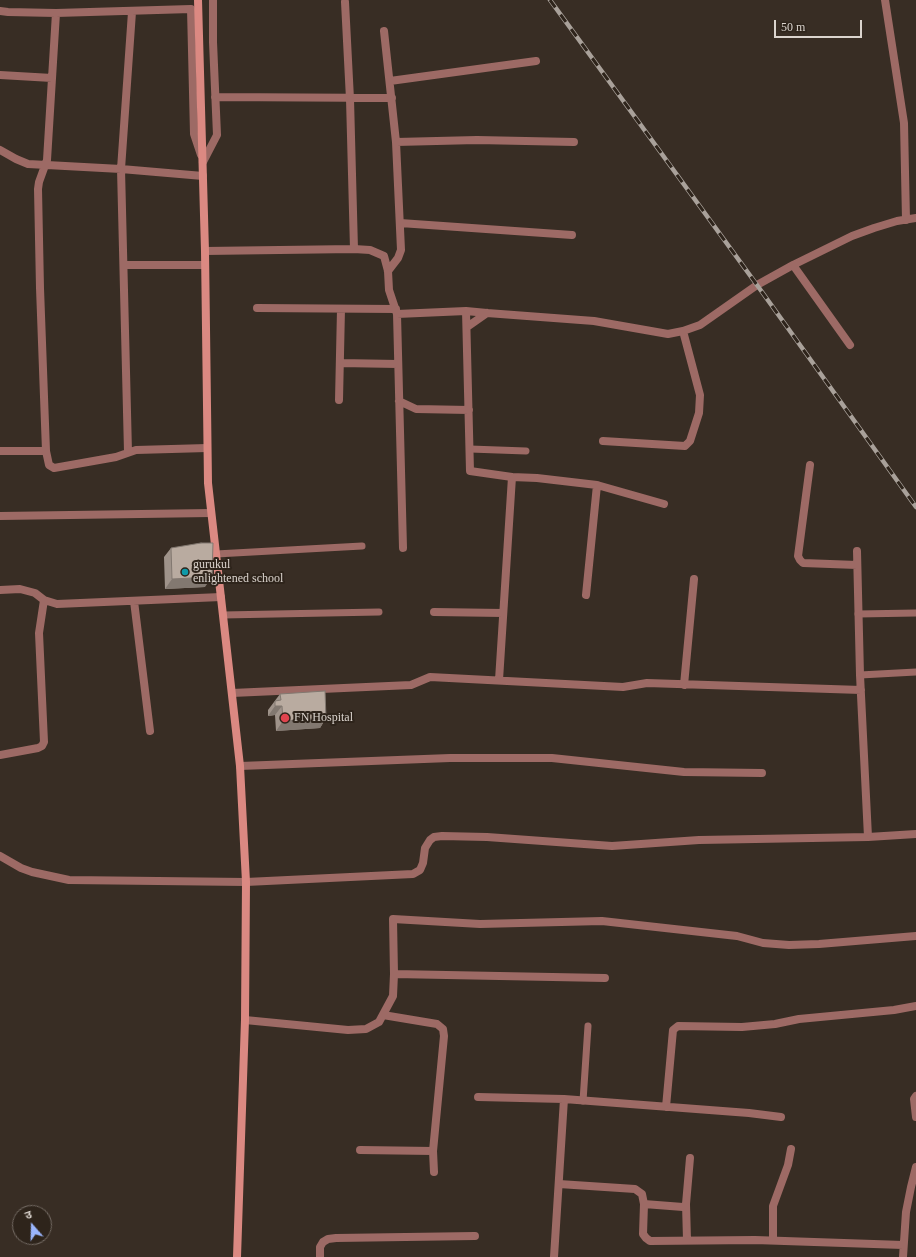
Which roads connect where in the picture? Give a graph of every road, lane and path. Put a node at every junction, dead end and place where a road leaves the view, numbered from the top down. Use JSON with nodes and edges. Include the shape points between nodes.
{"nodes":[{"id":1,"x":191,"y":0,"type":"edge"},
{"id":2,"x":198,"y":0,"type":"edge"},
{"id":3,"x":213,"y":0,"type":"edge"},
{"id":4,"x":885,"y":0,"type":"edge"},
{"id":5,"x":345,"y":2,"type":"dead end"},
{"id":6,"x":191,"y":9,"type":"junction"},
{"id":7,"x":0,"y":11,"type":"edge"},
{"id":8,"x":132,"y":12,"type":"junction"},
{"id":9,"x":56,"y":13,"type":"junction"},
{"id":10,"x":384,"y":31,"type":"dead end"},
{"id":11,"x":536,"y":61,"type":"dead end"},
{"id":12,"x":0,"y":75,"type":"edge"},
{"id":13,"x":52,"y":78,"type":"junction"},
{"id":14,"x":390,"y":81,"type":"junction"},
{"id":15,"x":215,"y":97,"type":"junction"},
{"id":16,"x":392,"y":98,"type":"junction"},
{"id":17,"x":350,"y":99,"type":"junction"},
{"id":18,"x":396,"y":142,"type":"junction"},
{"id":19,"x":574,"y":142,"type":"dead end"},
{"id":20,"x":0,"y":150,"type":"edge"},
{"id":21,"x":203,"y":162,"type":"junction"},
{"id":22,"x":46,"y":165,"type":"junction"},
{"id":23,"x":121,"y":169,"type":"junction"},
{"id":24,"x":203,"y":176,"type":"junction"},
{"id":25,"x":916,"y":218,"type":"edge"},
{"id":26,"x":906,"y":220,"type":"junction"},
{"id":27,"x":400,"y":222,"type":"junction"},
{"id":28,"x":572,"y":235,"type":"dead end"},
{"id":29,"x":354,"y":249,"type":"junction"},
{"id":30,"x":205,"y":251,"type":"junction"},
{"id":31,"x":124,"y":265,"type":"junction"},
{"id":32,"x":205,"y":265,"type":"junction"},
{"id":33,"x":793,"y":265,"type":"junction"},
{"id":34,"x":388,"y":271,"type":"junction"},
{"id":35,"x":257,"y":308,"type":"dead end"},
{"id":36,"x":340,"y":309,"type":"junction"},
{"id":37,"x":396,"y":311,"type":"junction"},
{"id":38,"x":466,"y":311,"type":"junction"},
{"id":39,"x":487,"y":313,"type":"junction"},
{"id":40,"x":467,"y":327,"type":"junction"},
{"id":41,"x":683,"y":331,"type":"junction"},
{"id":42,"x":850,"y":345,"type":"dead end"},
{"id":43,"x":340,"y":363,"type":"junction"},
{"id":44,"x":398,"y":364,"type":"junction"},
{"id":45,"x":339,"y":400,"type":"dead end"},
{"id":46,"x":399,"y":401,"type":"junction"},
{"id":47,"x":469,"y":410,"type":"junction"},
{"id":48,"x":603,"y":441,"type":"dead end"},
{"id":49,"x":208,"y":448,"type":"junction"},
{"id":50,"x":470,"y":449,"type":"junction"},
{"id":51,"x":0,"y":451,"type":"edge"},
{"id":52,"x":46,"y":451,"type":"junction"},
{"id":53,"x":526,"y":451,"type":"dead end"},
{"id":54,"x":128,"y":452,"type":"junction"},
{"id":55,"x":810,"y":465,"type":"dead end"},
{"id":56,"x":512,"y":477,"type":"junction"},
{"id":57,"x":597,"y":485,"type":"junction"},
{"id":58,"x":664,"y":504,"type":"dead end"},
{"id":59,"x":211,"y":513,"type":"junction"},
{"id":60,"x":0,"y":516,"type":"edge"},
{"id":61,"x":362,"y":546,"type":"dead end"},
{"id":62,"x":403,"y":548,"type":"dead end"},
{"id":63,"x":857,"y":551,"type":"dead end"},
{"id":64,"x":216,"y":554,"type":"junction"},
{"id":65,"x":857,"y":565,"type":"junction"},
{"id":66,"x":694,"y":579,"type":"dead end"},
{"id":67,"x":0,"y":590,"type":"edge"},
{"id":68,"x":586,"y":595,"type":"dead end"},
{"id":69,"x":221,"y":597,"type":"junction"},
{"id":70,"x":44,"y":600,"type":"junction"},
{"id":71,"x":134,"y":601,"type":"junction"},
{"id":72,"x":379,"y":612,"type":"dead end"},
{"id":73,"x":434,"y":612,"type":"dead end"},
{"id":74,"x":916,"y":612,"type":"edge"},
{"id":75,"x":503,"y":613,"type":"junction"},
{"id":76,"x":858,"y":614,"type":"junction"},
{"id":77,"x":223,"y":615,"type":"junction"},
{"id":78,"x":916,"y":672,"type":"edge"},
{"id":79,"x":860,"y":675,"type":"junction"},
{"id":80,"x":499,"y":680,"type":"junction"},
{"id":81,"x":684,"y":685,"type":"junction"},
{"id":82,"x":861,"y":690,"type":"junction"},
{"id":83,"x":232,"y":694,"type":"junction"},
{"id":84,"x":150,"y":731,"type":"dead end"},
{"id":85,"x":0,"y":755,"type":"edge"},
{"id":86,"x":240,"y":766,"type":"junction"},
{"id":87,"x":762,"y":773,"type":"dead end"},
{"id":88,"x":916,"y":834,"type":"edge"},
{"id":89,"x":868,"y":837,"type":"junction"},
{"id":90,"x":0,"y":856,"type":"edge"},
{"id":91,"x":246,"y":882,"type":"junction"},
{"id":92,"x":916,"y":936,"type":"edge"},
{"id":93,"x":394,"y":974,"type":"junction"},
{"id":94,"x":605,"y":978,"type":"dead end"},
{"id":95,"x":916,"y":1006,"type":"edge"},
{"id":96,"x":383,"y":1015,"type":"junction"},
{"id":97,"x":245,"y":1020,"type":"junction"},
{"id":98,"x":588,"y":1026,"type":"dead end"},
{"id":99,"x":916,"y":1096,"type":"edge"},
{"id":100,"x":478,"y":1097,"type":"dead end"},
{"id":101,"x":564,"y":1099,"type":"junction"},
{"id":102,"x":583,"y":1100,"type":"junction"},
{"id":103,"x":666,"y":1107,"type":"junction"},
{"id":104,"x":781,"y":1116,"type":"dead end"},
{"id":105,"x":916,"y":1117,"type":"edge"},
{"id":106,"x":790,"y":1149,"type":"dead end"},
{"id":107,"x":360,"y":1150,"type":"dead end"},
{"id":108,"x":433,"y":1151,"type":"junction"},
{"id":109,"x":690,"y":1158,"type":"dead end"},
{"id":110,"x":916,"y":1166,"type":"edge"},
{"id":111,"x":434,"y":1172,"type":"dead end"},
{"id":112,"x":559,"y":1184,"type":"junction"},
{"id":113,"x":644,"y":1204,"type":"junction"},
{"id":114,"x":686,"y":1204,"type":"junction"},
{"id":115,"x":474,"y":1236,"type":"dead end"},
{"id":116,"x":687,"y":1240,"type":"junction"},
{"id":117,"x":773,"y":1240,"type":"junction"},
{"id":118,"x":903,"y":1245,"type":"junction"},
{"id":119,"x":238,"y":1257,"type":"edge"},
{"id":120,"x":320,"y":1257,"type":"edge"},
{"id":121,"x":554,"y":1257,"type":"edge"},
{"id":122,"x":903,"y":1257,"type":"edge"}],
"edges":[{"from":1,"to":6,"type":"street"},
{"from":2,"to":21,"type":"street"},
{"from":3,"to":15,"type":"street"},
{"from":4,"to":26,"type":"street","via":[[904,123]]},
{"from":5,"to":17,"type":"street"},
{"from":6,"to":8,"type":"street"},
{"from":6,"to":21,"type":"street","via":[[194,134]]},
{"from":7,"to":9,"type":"street"},
{"from":8,"to":9,"type":"street"},
{"from":8,"to":23,"type":"street"},
{"from":9,"to":13,"type":"street"},
{"from":10,"to":14,"type":"street"},
{"from":11,"to":14,"type":"street"},
{"from":12,"to":13,"type":"street"},
{"from":13,"to":22,"type":"street"},
{"from":14,"to":16,"type":"street"},
{"from":15,"to":17,"type":"street"},
{"from":15,"to":21,"type":"street","via":[[217,135]]},
{"from":16,"to":17,"type":"street"},
{"from":16,"to":18,"type":"street"},
{"from":17,"to":29,"type":"street"},
{"from":18,"to":19,"type":"street"},
{"from":18,"to":27,"type":"street"},
{"from":20,"to":22,"type":"street","via":[[28,164]]},
{"from":21,"to":24,"type":"street"},
{"from":22,"to":23,"type":"street"},
{"from":22,"to":52,"type":"street","via":[[38,189]]},
{"from":23,"to":24,"type":"street"},
{"from":23,"to":31,"type":"street"},
{"from":24,"to":30,"type":"street"},
{"from":25,"to":26,"type":"street"},
{"from":26,"to":33,"type":"street","via":[[852,236]]},
{"from":27,"to":28,"type":"street"},
{"from":27,"to":34,"type":"street","via":[[400,255]]},
{"from":29,"to":30,"type":"street"},
{"from":29,"to":34,"type":"street","via":[[370,250],[384,256]]},
{"from":30,"to":32,"type":"street"},
{"from":31,"to":32,"type":"street"},
{"from":31,"to":54,"type":"street"},
{"from":32,"to":49,"type":"street"},
{"from":33,"to":41,"type":"street","via":[[757,285],[700,325]]},
{"from":33,"to":42,"type":"street"},
{"from":34,"to":37,"type":"street","via":[[389,290]]},
{"from":35,"to":36,"type":"street"},
{"from":36,"to":37,"type":"street"},
{"from":36,"to":43,"type":"street"},
{"from":37,"to":38,"type":"street"},
{"from":37,"to":44,"type":"street"},
{"from":38,"to":39,"type":"street"},
{"from":38,"to":40,"type":"street"},
{"from":39,"to":40,"type":"street"},
{"from":39,"to":41,"type":"street","via":[[594,321],[668,334]]},
{"from":40,"to":47,"type":"street"},
{"from":41,"to":48,"type":"street","via":[[700,396],[699,413],[688,445]]},
{"from":43,"to":44,"type":"street"},
{"from":43,"to":45,"type":"street"},
{"from":44,"to":46,"type":"street"},
{"from":46,"to":47,"type":"street","via":[[416,409]]},
{"from":46,"to":62,"type":"street"},
{"from":47,"to":50,"type":"street"},
{"from":49,"to":54,"type":"street"},
{"from":49,"to":59,"type":"street"},
{"from":50,"to":53,"type":"lane"},
{"from":50,"to":56,"type":"street","via":[[470,471]]},
{"from":51,"to":52,"type":"street"},
{"from":52,"to":54,"type":"street","via":[[48,465],[54,468],[94,462]]},
{"from":55,"to":65,"type":"street","via":[[798,556],[803,563]]},
{"from":56,"to":57,"type":"street"},
{"from":56,"to":75,"type":"street"},
{"from":57,"to":58,"type":"street"},
{"from":57,"to":68,"type":"street"},
{"from":59,"to":60,"type":"street"},
{"from":59,"to":64,"type":"street"},
{"from":61,"to":64,"type":"lane"},
{"from":63,"to":65,"type":"street"},
{"from":64,"to":69,"type":"street"},
{"from":65,"to":76,"type":"street"},
{"from":66,"to":81,"type":"street"},
{"from":67,"to":70,"type":"street","via":[[35,593]]},
{"from":69,"to":71,"type":"street"},
{"from":69,"to":77,"type":"street"},
{"from":70,"to":71,"type":"street","via":[[57,604]]},
{"from":70,"to":85,"type":"street","via":[[39,632],[44,742],[38,748]]},
{"from":71,"to":84,"type":"street"},
{"from":72,"to":77,"type":"lane"},
{"from":73,"to":75,"type":"street"},
{"from":74,"to":76,"type":"lane"},
{"from":75,"to":80,"type":"street"},
{"from":76,"to":79,"type":"street"},
{"from":77,"to":83,"type":"street"},
{"from":78,"to":79,"type":"lane"},
{"from":79,"to":82,"type":"street"},
{"from":80,"to":81,"type":"street","via":[[623,687],[647,684]]},
{"from":80,"to":83,"type":"street","via":[[430,677],[411,685]]},
{"from":81,"to":82,"type":"street"},
{"from":82,"to":89,"type":"street"},
{"from":83,"to":86,"type":"street"},
{"from":86,"to":87,"type":"street","via":[[450,758],[552,758],[684,772]]},
{"from":86,"to":91,"type":"street"},
{"from":88,"to":89,"type":"street"},
{"from":89,"to":91,"type":"street","via":[[699,840],[612,846],[442,836],[430,840],[425,848],[420,870],[413,874]]},
{"from":90,"to":91,"type":"street","via":[[21,868],[69,880]]},
{"from":91,"to":97,"type":"street"},
{"from":92,"to":93,"type":"street","via":[[789,945],[763,943],[737,936],[602,921],[480,924],[393,919]]},
{"from":93,"to":94,"type":"street"},
{"from":93,"to":96,"type":"street","via":[[394,996]]},
{"from":95,"to":103,"type":"street","via":[[742,1027],[678,1026],[673,1030]]},
{"from":96,"to":97,"type":"street","via":[[379,1022],[366,1029],[354,1030]]},
{"from":96,"to":108,"type":"street","via":[[436,1024],[443,1029]]},
{"from":97,"to":119,"type":"street"},
{"from":98,"to":102,"type":"lane"},
{"from":99,"to":105,"type":"street"},
{"from":100,"to":101,"type":"street"},
{"from":101,"to":102,"type":"street"},
{"from":101,"to":112,"type":"street"},
{"from":102,"to":103,"type":"street"},
{"from":103,"to":104,"type":"street"},
{"from":106,"to":117,"type":"street","via":[[788,1164],[773,1206]]},
{"from":107,"to":108,"type":"street"},
{"from":108,"to":111,"type":"street"},
{"from":109,"to":114,"type":"street"},
{"from":110,"to":118,"type":"street","via":[[906,1212]]},
{"from":112,"to":113,"type":"street","via":[[635,1189],[642,1194]]},
{"from":112,"to":121,"type":"street"},
{"from":113,"to":114,"type":"street"},
{"from":113,"to":116,"type":"street","via":[[643,1234],[646,1238],[650,1241]]},
{"from":114,"to":116,"type":"street"},
{"from":115,"to":120,"type":"street","via":[[328,1239],[320,1247]]},
{"from":116,"to":117,"type":"street"},
{"from":117,"to":118,"type":"street"},
{"from":118,"to":122,"type":"street"}]}
